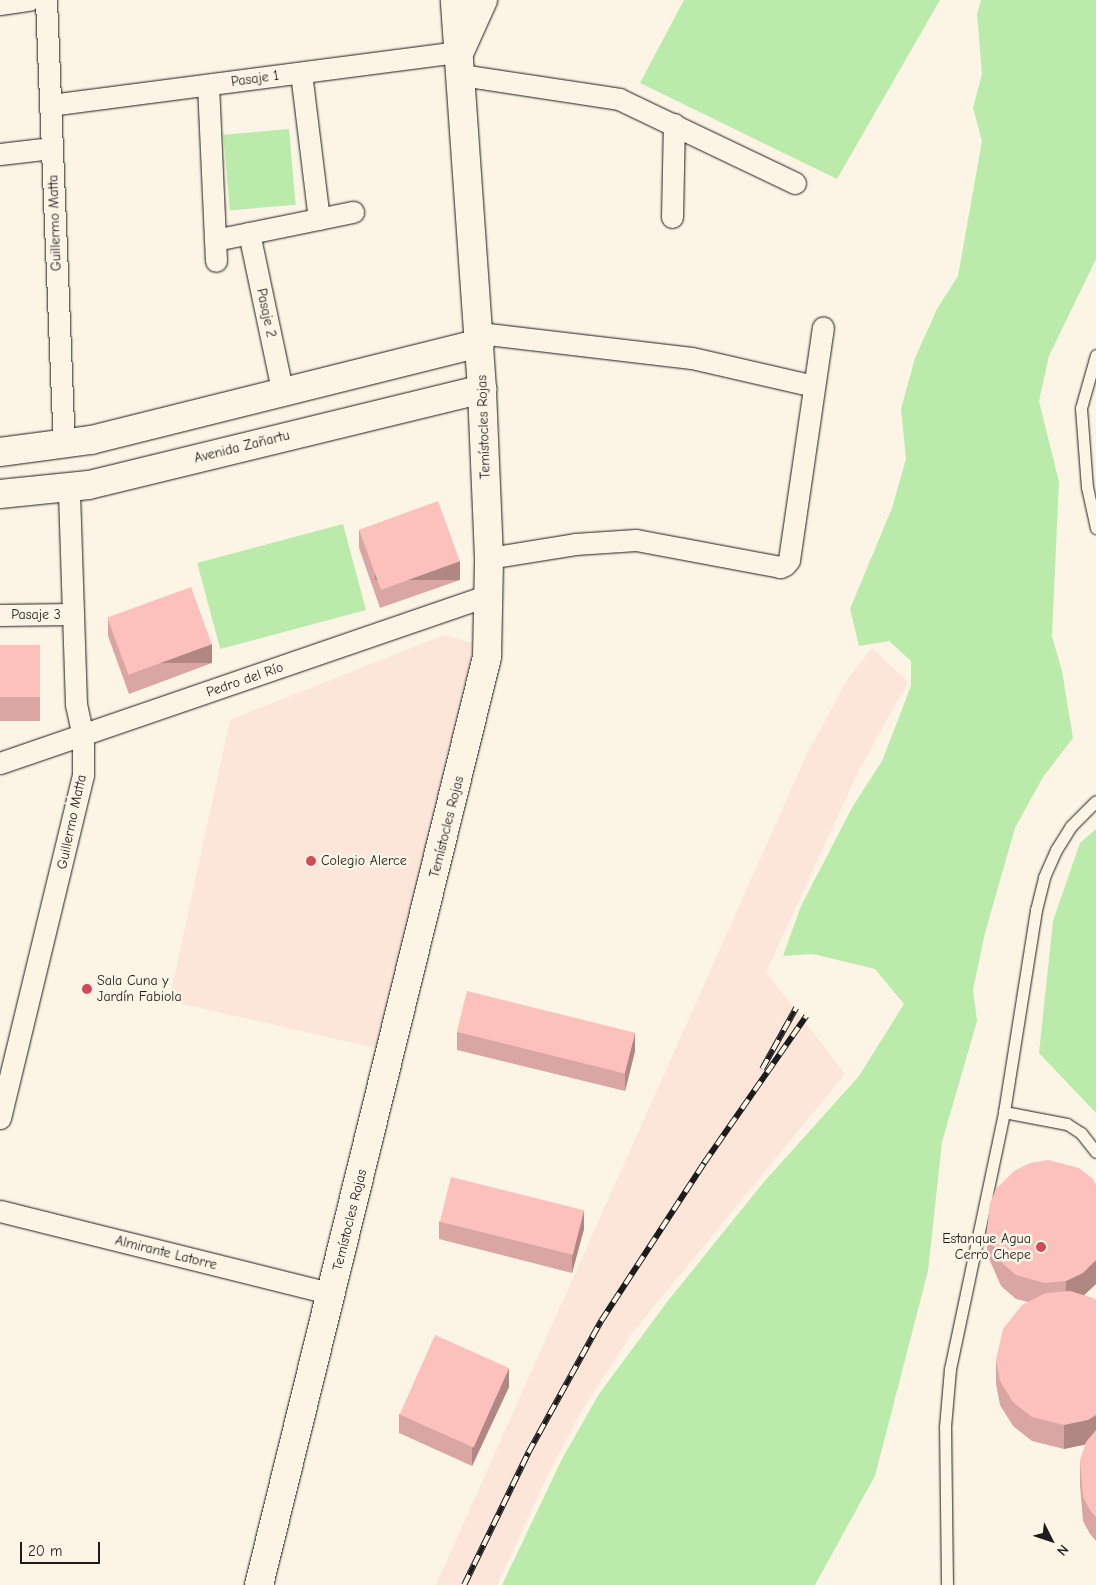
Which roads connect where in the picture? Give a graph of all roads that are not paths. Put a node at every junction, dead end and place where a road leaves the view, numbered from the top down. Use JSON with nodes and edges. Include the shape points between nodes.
{"nodes":[{"id":1,"x":29,"y":0,"type":"edge"},
{"id":2,"x":46,"y":0,"type":"edge"},
{"id":3,"x":455,"y":0,"type":"edge"},
{"id":4,"x":483,"y":0,"type":"edge"},
{"id":5,"x":0,"y":4,"type":"edge"},
{"id":6,"x":461,"y":63,"type":"junction"},
{"id":7,"x":302,"y":73,"type":"junction"},
{"id":8,"x":208,"y":86,"type":"junction"},
{"id":9,"x":50,"y":105,"type":"junction"},
{"id":10,"x":674,"y":124,"type":"junction"},
{"id":11,"x":52,"y":148,"type":"junction"},
{"id":12,"x":0,"y":154,"type":"edge"},
{"id":13,"x":795,"y":183,"type":"dead end"},
{"id":14,"x":353,"y":212,"type":"dead end"},
{"id":15,"x":672,"y":217,"type":"dead end"},
{"id":16,"x":319,"y":219,"type":"junction"},
{"id":17,"x":249,"y":233,"type":"junction"},
{"id":18,"x":215,"y":240,"type":"junction"},
{"id":19,"x":216,"y":261,"type":"dead end"},
{"id":20,"x":823,"y":327,"type":"dead end"},
{"id":21,"x":480,"y":338,"type":"junction"},
{"id":22,"x":1096,"y":355,"type":"edge"},
{"id":23,"x":814,"y":386,"type":"junction"},
{"id":24,"x":482,"y":389,"type":"junction"},
{"id":25,"x":283,"y":394,"type":"junction"},
{"id":26,"x":64,"y":446,"type":"junction"},
{"id":27,"x":0,"y":452,"type":"edge"},
{"id":28,"x":69,"y":488,"type":"junction"},
{"id":29,"x":0,"y":494,"type":"edge"},
{"id":30,"x":1096,"y":528,"type":"edge"},
{"id":31,"x":489,"y":558,"type":"junction"},
{"id":32,"x":489,"y":595,"type":"junction"},
{"id":33,"x":73,"y":614,"type":"junction"},
{"id":34,"x":0,"y":615,"type":"edge"},
{"id":35,"x":83,"y":737,"type":"junction"},
{"id":36,"x":0,"y":763,"type":"edge"},
{"id":37,"x":1096,"y":801,"type":"edge"},
{"id":38,"x":1004,"y":1112,"type":"junction"},
{"id":39,"x":0,"y":1118,"type":"edge"},
{"id":40,"x":1096,"y":1152,"type":"edge"},
{"id":41,"x":0,"y":1211,"type":"edge"},
{"id":42,"x":332,"y":1294,"type":"junction"},
{"id":43,"x":259,"y":1585,"type":"edge"},
{"id":44,"x":947,"y":1585,"type":"edge"}],
"edges":[{"from":1,"to":5,"type":"street"},
{"from":2,"to":9,"type":"street","name":"Guillermo Matta"},
{"from":3,"to":6,"type":"street","name":"Temístocles Rojas"},
{"from":4,"to":6,"type":"street","name":"Temístocles Rojas"},
{"from":6,"to":7,"type":"street","name":"Pasaje 1"},
{"from":6,"to":10,"type":"street","name":"Pasaje 1","via":[[619,99]]},
{"from":6,"to":21,"type":"street","name":"Temístocles Rojas"},
{"from":7,"to":8,"type":"street","name":"Pasaje 1"},
{"from":7,"to":16,"type":"street"},
{"from":8,"to":9,"type":"street","name":"Pasaje 1"},
{"from":8,"to":18,"type":"street"},
{"from":9,"to":11,"type":"street","name":"Guillermo Matta"},
{"from":10,"to":13,"type":"street","name":"Pasaje 1"},
{"from":10,"to":15,"type":"street"},
{"from":11,"to":12,"type":"street"},
{"from":11,"to":26,"type":"street","name":"Guillermo Matta"},
{"from":14,"to":16,"type":"street"},
{"from":16,"to":17,"type":"street"},
{"from":17,"to":18,"type":"street"},
{"from":17,"to":25,"type":"street","name":"Pasaje 2"},
{"from":18,"to":19,"type":"street"},
{"from":20,"to":23,"type":"street"},
{"from":21,"to":23,"type":"street","via":[[692,358]]},
{"from":21,"to":24,"type":"street","name":"Temístocles Rojas"},
{"from":21,"to":25,"type":"street"},
{"from":22,"to":30,"type":"lane","via":[[1081,408],[1088,487]]},
{"from":23,"to":31,"type":"street","via":[[789,560],[785,565],[780,567],[636,540],[585,543]]},
{"from":24,"to":28,"type":"street","name":"Avenida Zañartu"},
{"from":24,"to":31,"type":"street","name":"Temístocles Rojas"},
{"from":25,"to":26,"type":"street"},
{"from":26,"to":27,"type":"street"},
{"from":28,"to":29,"type":"street","name":"Avenida Zañartu"},
{"from":28,"to":33,"type":"street","name":"Guillermo Matta"},
{"from":31,"to":32,"type":"street","name":"Temístocles Rojas"},
{"from":32,"to":35,"type":"street","name":"Pedro del Río"},
{"from":32,"to":42,"type":"street","name":"Temístocles Rojas","via":[[483,679]]},
{"from":33,"to":34,"type":"street","name":"Pasaje 3"},
{"from":33,"to":35,"type":"street","name":"Guillermo Matta","via":[[76,704]]},
{"from":35,"to":36,"type":"street","name":"Pedro del Río"},
{"from":35,"to":39,"type":"street","name":"Guillermo Matta","via":[[79,799]]},
{"from":37,"to":38,"type":"lane","via":[[1071,826],[1044,877]]},
{"from":38,"to":40,"type":"lane","via":[[1067,1124],[1081,1133]]},
{"from":38,"to":44,"type":"lane","via":[[947,1392]]},
{"from":41,"to":42,"type":"street","name":"Almirante Latorre"},
{"from":42,"to":43,"type":"street","name":"Temístocles Rojas"}]}
